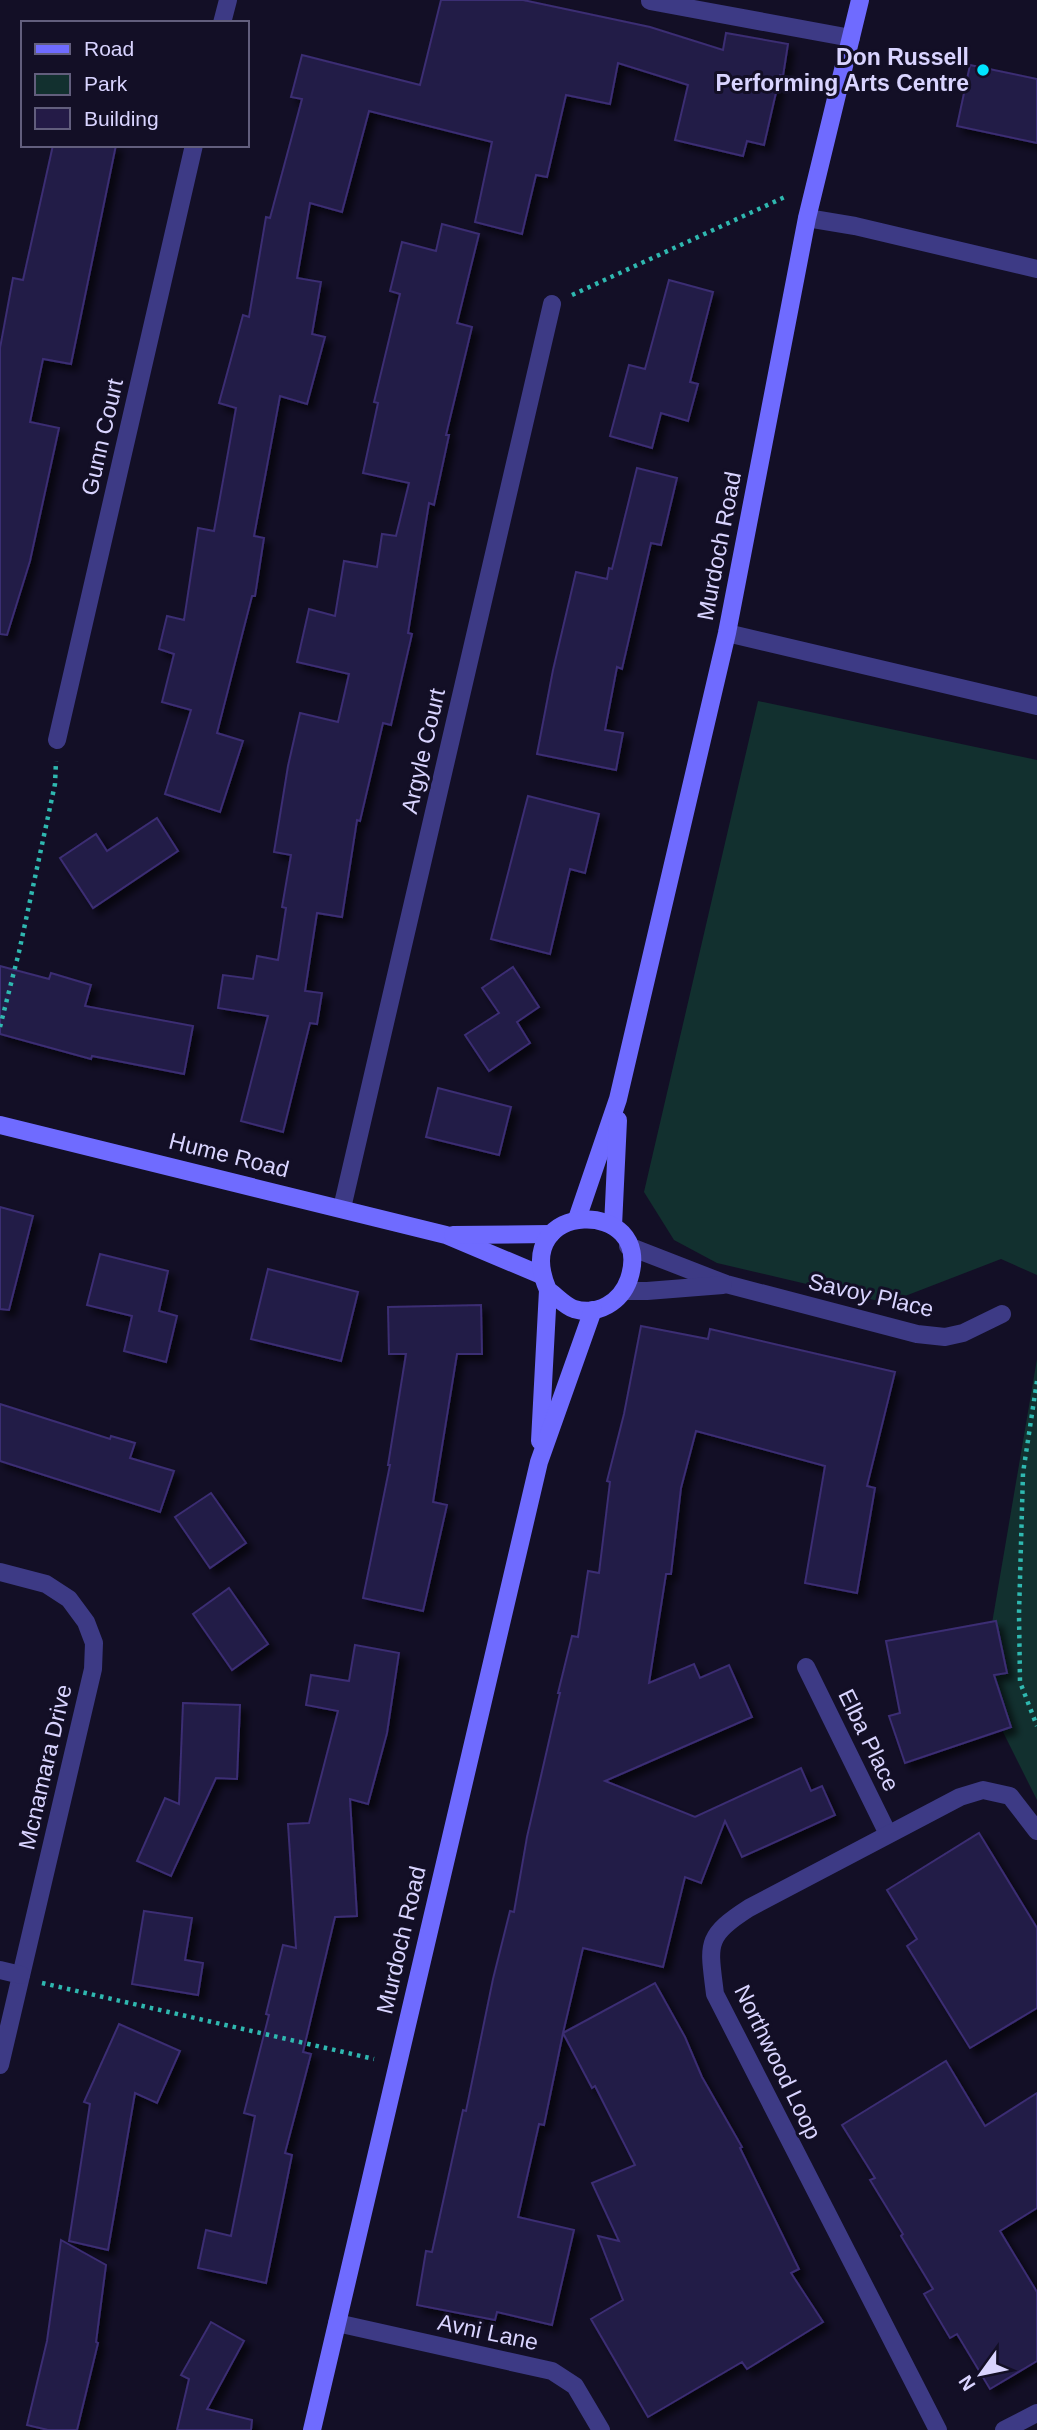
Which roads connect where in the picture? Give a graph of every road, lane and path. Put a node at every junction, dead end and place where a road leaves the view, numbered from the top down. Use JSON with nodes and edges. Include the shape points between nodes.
{"nodes":[{"id":1,"x":228,"y":0,"type":"edge"},
{"id":2,"x":860,"y":0,"type":"edge"},
{"id":3,"x":650,"y":1,"type":"edge"},
{"id":4,"x":223,"y":21,"type":"edge"},
{"id":5,"x":851,"y":38,"type":"junction"},
{"id":6,"x":194,"y":147,"type":"edge"},
{"id":7,"x":816,"y":183,"type":"junction"},
{"id":8,"x":807,"y":218,"type":"junction"},
{"id":9,"x":1037,"y":268,"type":"edge"},
{"id":10,"x":552,"y":304,"type":"joint"},
{"id":11,"x":727,"y":633,"type":"junction"},
{"id":12,"x":1037,"y":706,"type":"edge"},
{"id":13,"x":57,"y":740,"type":"joint"},
{"id":14,"x":0,"y":1027,"type":"edge"},
{"id":15,"x":618,"y":1099,"type":"junction"},
{"id":16,"x":0,"y":1125,"type":"edge"},
{"id":17,"x":342,"y":1208,"type":"junction"},
{"id":18,"x":577,"y":1219,"type":"junction"},
{"id":19,"x":613,"y":1226,"type":"junction"},
{"id":20,"x":551,"y":1234,"type":"junction"},
{"id":21,"x":446,"y":1235,"type":"junction"},
{"id":22,"x":628,"y":1246,"type":"junction"},
{"id":23,"x":545,"y":1282,"type":"junction"},
{"id":24,"x":726,"y":1284,"type":"junction"},
{"id":25,"x":625,"y":1291,"type":"junction"},
{"id":26,"x":593,"y":1310,"type":"junction"},
{"id":27,"x":1002,"y":1314,"type":"dead end"},
{"id":28,"x":1037,"y":1381,"type":"edge"},
{"id":29,"x":539,"y":1462,"type":"junction"},
{"id":30,"x":0,"y":1572,"type":"edge"},
{"id":31,"x":806,"y":1667,"type":"dead end"},
{"id":32,"x":1037,"y":1726,"type":"edge"},
{"id":33,"x":1037,"y":1831,"type":"edge"},
{"id":34,"x":888,"y":1834,"type":"junction"},
{"id":35,"x":0,"y":1970,"type":"edge"},
{"id":36,"x":20,"y":1976,"type":"junction"},
{"id":37,"x":398,"y":2064,"type":"junction"},
{"id":38,"x":0,"y":2065,"type":"edge"},
{"id":39,"x":337,"y":2323,"type":"junction"},
{"id":40,"x":1037,"y":2413,"type":"edge"},
{"id":41,"x":312,"y":2430,"type":"edge"},
{"id":42,"x":601,"y":2430,"type":"edge"},
{"id":43,"x":938,"y":2430,"type":"edge"},
{"id":44,"x":1004,"y":2430,"type":"edge"}],
"edges":[{"from":1,"to":4,"type":"street"},
{"from":2,"to":5,"type":"main road","name":"Murdoch Road"},
{"from":3,"to":5,"type":"street"},
{"from":5,"to":7,"type":"main road","name":"Murdoch Road"},
{"from":6,"to":13,"type":"street","name":"Gunn Court"},
{"from":7,"to":8,"type":"main road","name":"Murdoch Road"},
{"from":7,"to":10,"type":"path"},
{"from":8,"to":9,"type":"street"},
{"from":8,"to":11,"type":"main road","name":"Murdoch Road"},
{"from":10,"to":17,"type":"street","name":"Argyle Court"},
{"from":11,"to":12,"type":"street"},
{"from":11,"to":15,"type":"main road","name":"Murdoch Road"},
{"from":13,"to":14,"type":"path","via":[[55,784]]},
{"from":15,"to":18,"type":"main road","name":"Murdoch Road"},
{"from":15,"to":19,"type":"main road","name":"Murdoch Road"},
{"from":16,"to":17,"type":"main road","name":"Hume Road"},
{"from":17,"to":21,"type":"main road","name":"Hume Road"},
{"from":18,"to":19,"type":"main road","via":[[596,1219]]},
{"from":18,"to":20,"type":"main road"},
{"from":19,"to":22,"type":"main road"},
{"from":20,"to":21,"type":"main road","name":"Hume Road"},
{"from":20,"to":23,"type":"main road","name":"Murdoch Road","via":[[541,1255]]},
{"from":21,"to":23,"type":"main road","name":"Hume Road"},
{"from":22,"to":24,"type":"street","name":"Savoy Place"},
{"from":22,"to":25,"type":"main road","via":[[631,1273]]},
{"from":23,"to":26,"type":"main road","via":[[572,1309]]},
{"from":23,"to":29,"type":"main road","name":"Murdoch Road"},
{"from":24,"to":25,"type":"street","name":"Savoy Place"},
{"from":24,"to":27,"type":"street","name":"Savoy Place","via":[[944,1337]]},
{"from":25,"to":26,"type":"main road","via":[[611,1304]]},
{"from":26,"to":29,"type":"main road","name":"Murdoch Road"},
{"from":28,"to":32,"type":"path","via":[[1023,1473],[1019,1614],[1020,1682]]},
{"from":29,"to":37,"type":"main road","name":"Murdoch Road"},
{"from":30,"to":36,"type":"street","name":"Mcnamara Drive","via":[[46,1584],[69,1599],[94,1643],[93,1669]]},
{"from":31,"to":34,"type":"street","name":"Elba Place"},
{"from":33,"to":34,"type":"street","name":"Northwood Loop","via":[[1010,1796],[983,1790]]},
{"from":34,"to":43,"type":"street","name":"Northwood Loop","via":[[722,1925],[709,1949],[715,1994]]},
{"from":35,"to":36,"type":"street"},
{"from":36,"to":37,"type":"path"},
{"from":36,"to":38,"type":"street","name":"Mcnamara Drive"},
{"from":37,"to":39,"type":"main road","name":"Murdoch Road"},
{"from":39,"to":41,"type":"main road","name":"Murdoch Road"},
{"from":39,"to":42,"type":"street","name":"Avni Lane","via":[[552,2371],[575,2386]]},
{"from":40,"to":44,"type":"street"}]}
